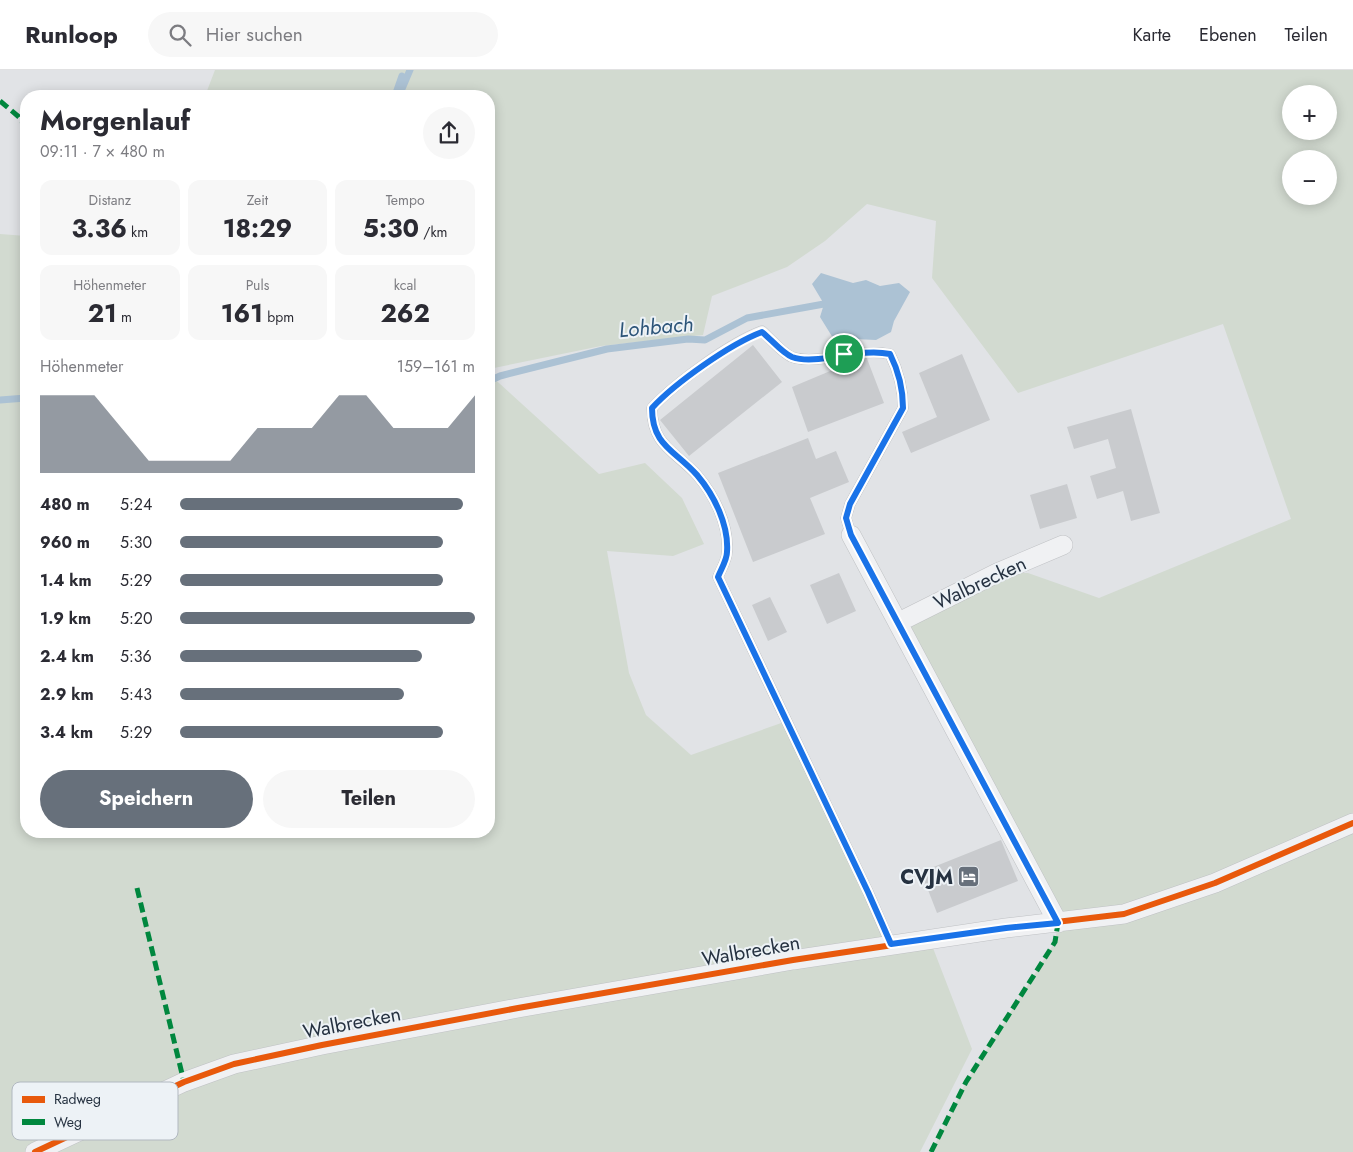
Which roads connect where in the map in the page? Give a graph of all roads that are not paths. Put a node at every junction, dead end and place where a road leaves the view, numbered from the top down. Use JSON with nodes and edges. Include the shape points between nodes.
{"nodes":[{"id":1,"x":851,"y":535,"type":"joint"},
{"id":2,"x":1062,"y":545,"type":"dead end"},
{"id":3,"x":898,"y":622,"type":"junction"},
{"id":4,"x":1353,"y":823,"type":"edge"},
{"id":5,"x":1058,"y":923,"type":"junction"},
{"id":6,"x":891,"y":944,"type":"junction"},
{"id":7,"x":178,"y":1085,"type":"edge"},
{"id":8,"x":61,"y":1140,"type":"edge"},
{"id":9,"x":35,"y":1152,"type":"edge"}],
"edges":[{"from":1,"to":3,"type":"street"},
{"from":1,"to":6,"type":"lane","via":[[846,518],[850,504],[903,408],[903,392],[890,354],[877,351],[807,360],[790,357],[762,332],[744,338],[664,395],[652,408],[652,426],[665,446],[696,474],[712,495],[726,530],[727,553],[718,577]]},
{"from":2,"to":3,"type":"street","name":"Walbrecken"},
{"from":3,"to":5,"type":"street"},
{"from":4,"to":5,"type":"street","name":"Walbrecken","via":[[1215,883],[1148,907],[1112,916]]},
{"from":5,"to":6,"type":"street","name":"Walbrecken"},
{"from":6,"to":7,"type":"street","name":"Walbrecken","via":[[322,1044],[234,1064]]},
{"from":8,"to":9,"type":"street","name":"Walbrecken"}]}
